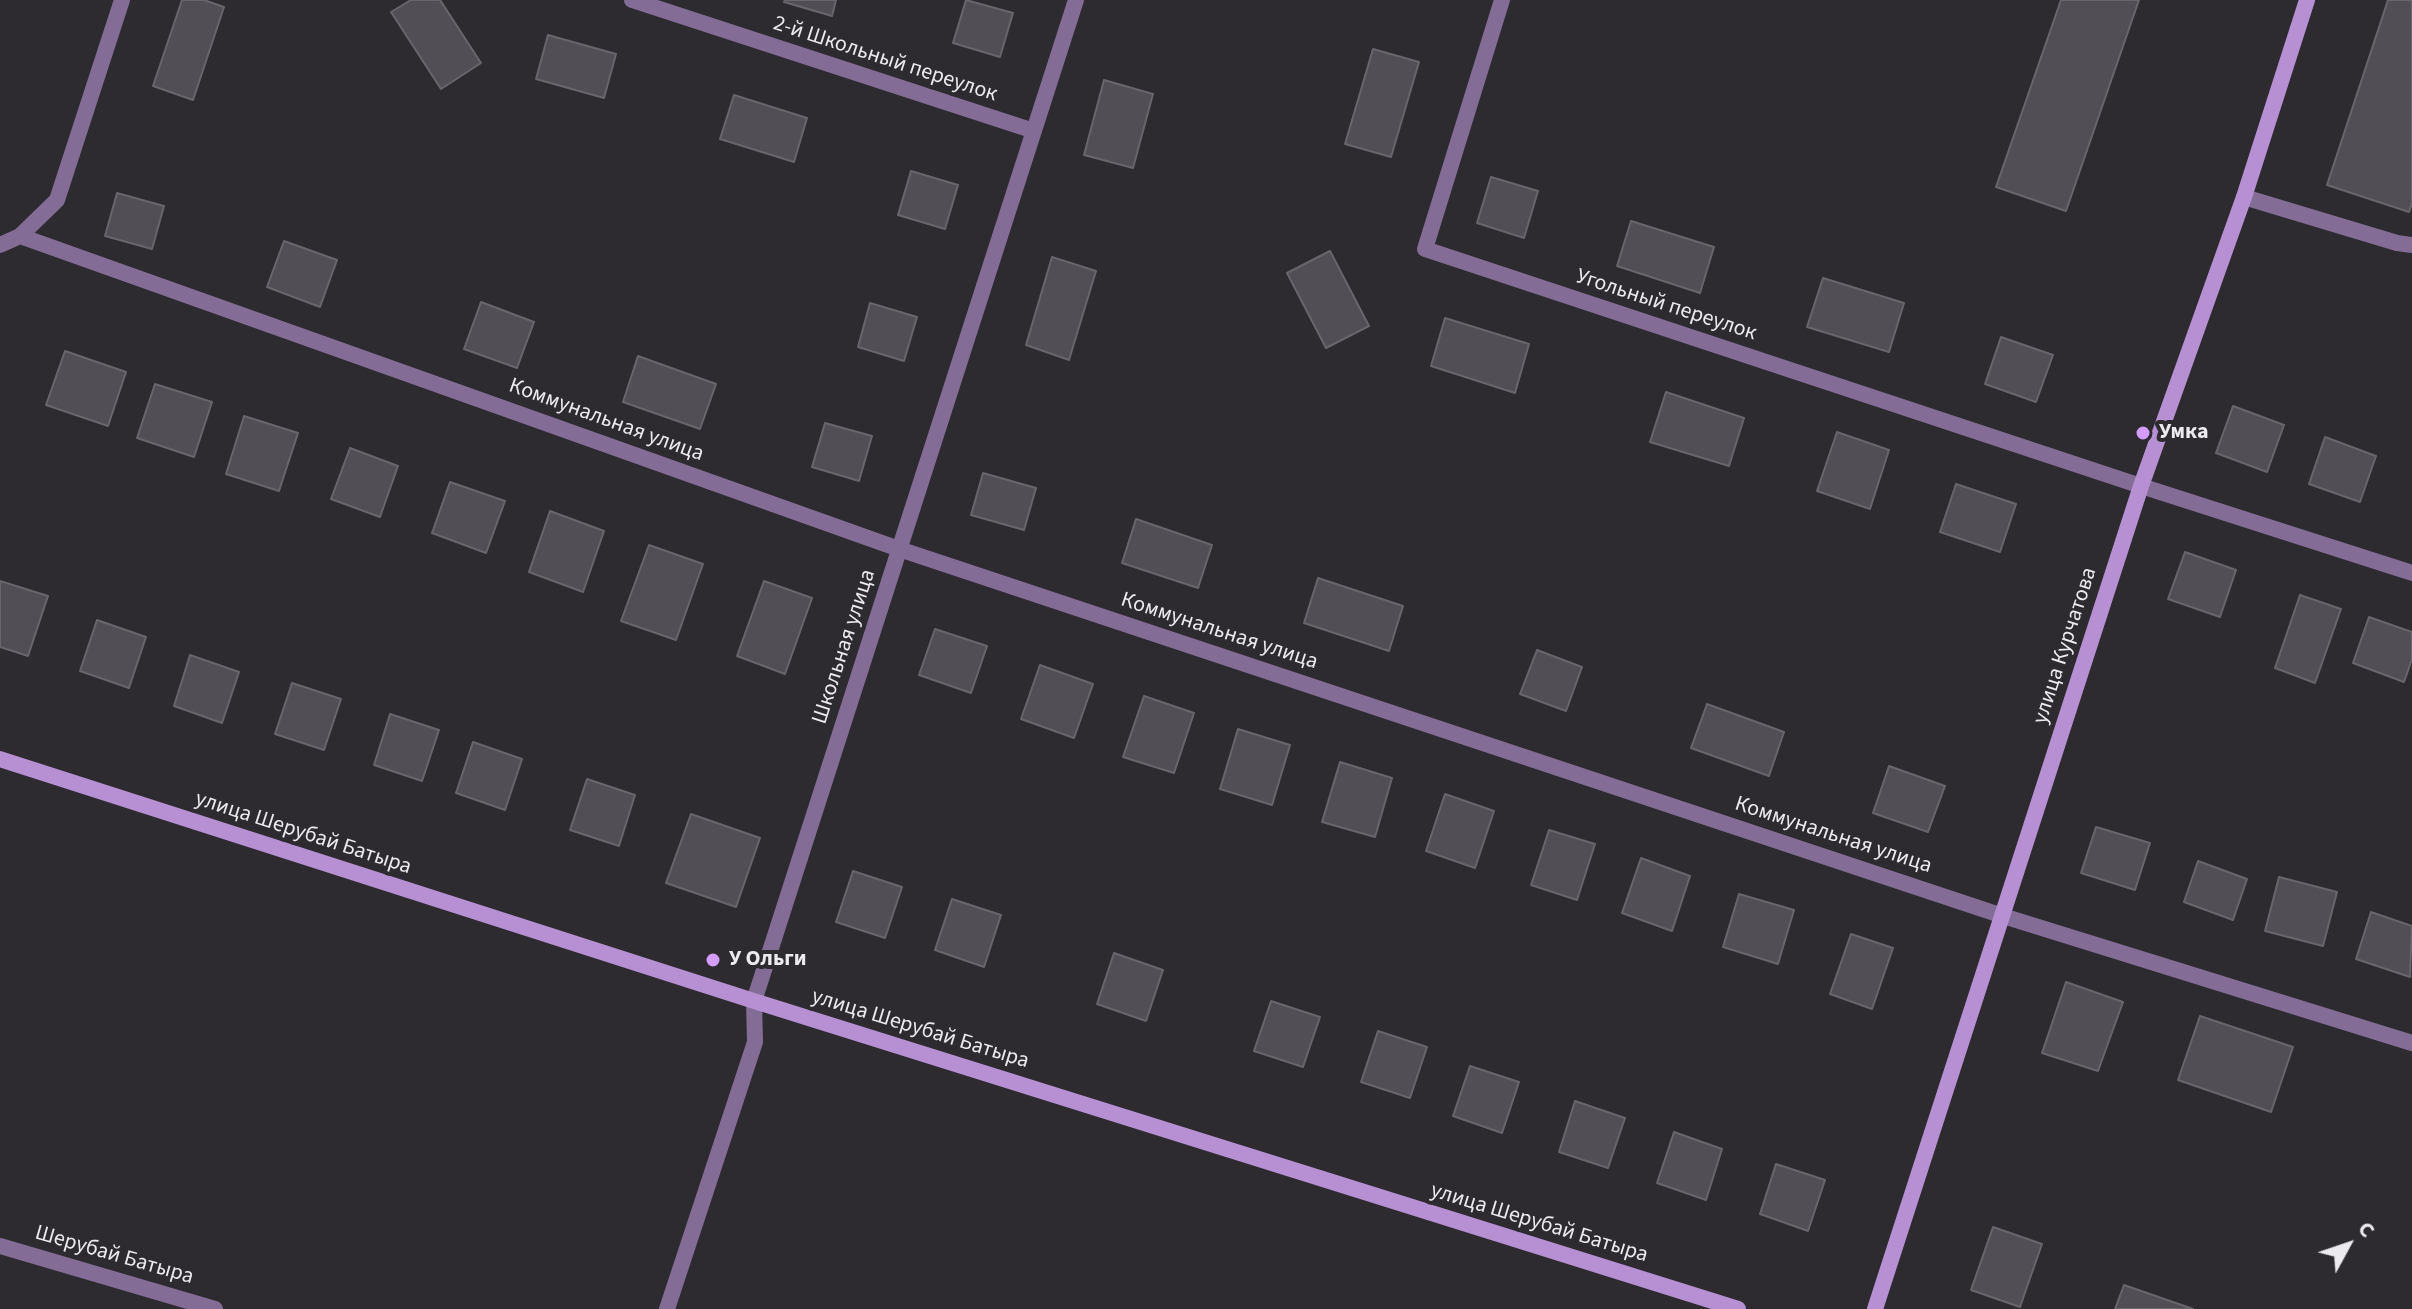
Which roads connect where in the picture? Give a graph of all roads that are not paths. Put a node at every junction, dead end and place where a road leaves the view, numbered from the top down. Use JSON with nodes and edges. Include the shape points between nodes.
{"nodes":[{"id":1,"x":122,"y":0,"type":"edge"},
{"id":2,"x":632,"y":0,"type":"edge"},
{"id":3,"x":1076,"y":0,"type":"edge"},
{"id":4,"x":1502,"y":0,"type":"edge"},
{"id":5,"x":2307,"y":0,"type":"edge"},
{"id":6,"x":1034,"y":131,"type":"junction"},
{"id":7,"x":2244,"y":197,"type":"junction"},
{"id":8,"x":20,"y":236,"type":"junction"},
{"id":9,"x":0,"y":245,"type":"edge"},
{"id":10,"x":2412,"y":245,"type":"edge"},
{"id":11,"x":2141,"y":486,"type":"junction"},
{"id":12,"x":899,"y":549,"type":"junction"},
{"id":13,"x":2412,"y":573,"type":"edge"},
{"id":14,"x":0,"y":759,"type":"edge"},
{"id":15,"x":2003,"y":916,"type":"junction"},
{"id":16,"x":754,"y":1001,"type":"junction"},
{"id":17,"x":2412,"y":1043,"type":"edge"},
{"id":18,"x":0,"y":1246,"type":"edge"},
{"id":19,"x":215,"y":1309,"type":"edge"},
{"id":20,"x":667,"y":1309,"type":"edge"},
{"id":21,"x":1738,"y":1309,"type":"edge"},
{"id":22,"x":1875,"y":1309,"type":"edge"}],
"edges":[{"from":1,"to":8,"type":"street","via":[[57,200]]},
{"from":2,"to":6,"type":"street","name":"2-й Школьный переулок"},
{"from":3,"to":6,"type":"street","name":"Школьная улица"},
{"from":4,"to":11,"type":"street","name":"Угольный переулок","via":[[1425,249]]},
{"from":5,"to":7,"type":"street","name":"улица Курчатова"},
{"from":6,"to":12,"type":"street","name":"Школьная улица"},
{"from":7,"to":10,"type":"street"},
{"from":7,"to":11,"type":"street","name":"улица Курчатова"},
{"from":8,"to":9,"type":"street"},
{"from":8,"to":12,"type":"street","name":"Коммунальная улица"},
{"from":11,"to":13,"type":"street"},
{"from":11,"to":15,"type":"street","name":"улица Курчатова"},
{"from":12,"to":15,"type":"street","name":"Коммунальная улица"},
{"from":12,"to":16,"type":"street","name":"Школьная улица"},
{"from":14,"to":16,"type":"street","name":"улица Шерубай Батыра"},
{"from":15,"to":17,"type":"street","name":"Коммунальная улица"},
{"from":15,"to":22,"type":"street","name":"улица Курчатова"},
{"from":16,"to":20,"type":"street","name":"Школьная улица","via":[[755,1042]]},
{"from":16,"to":21,"type":"street","name":"улица Шерубай Батыра"},
{"from":18,"to":19,"type":"street","name":"Шерубай Батыра"}]}
